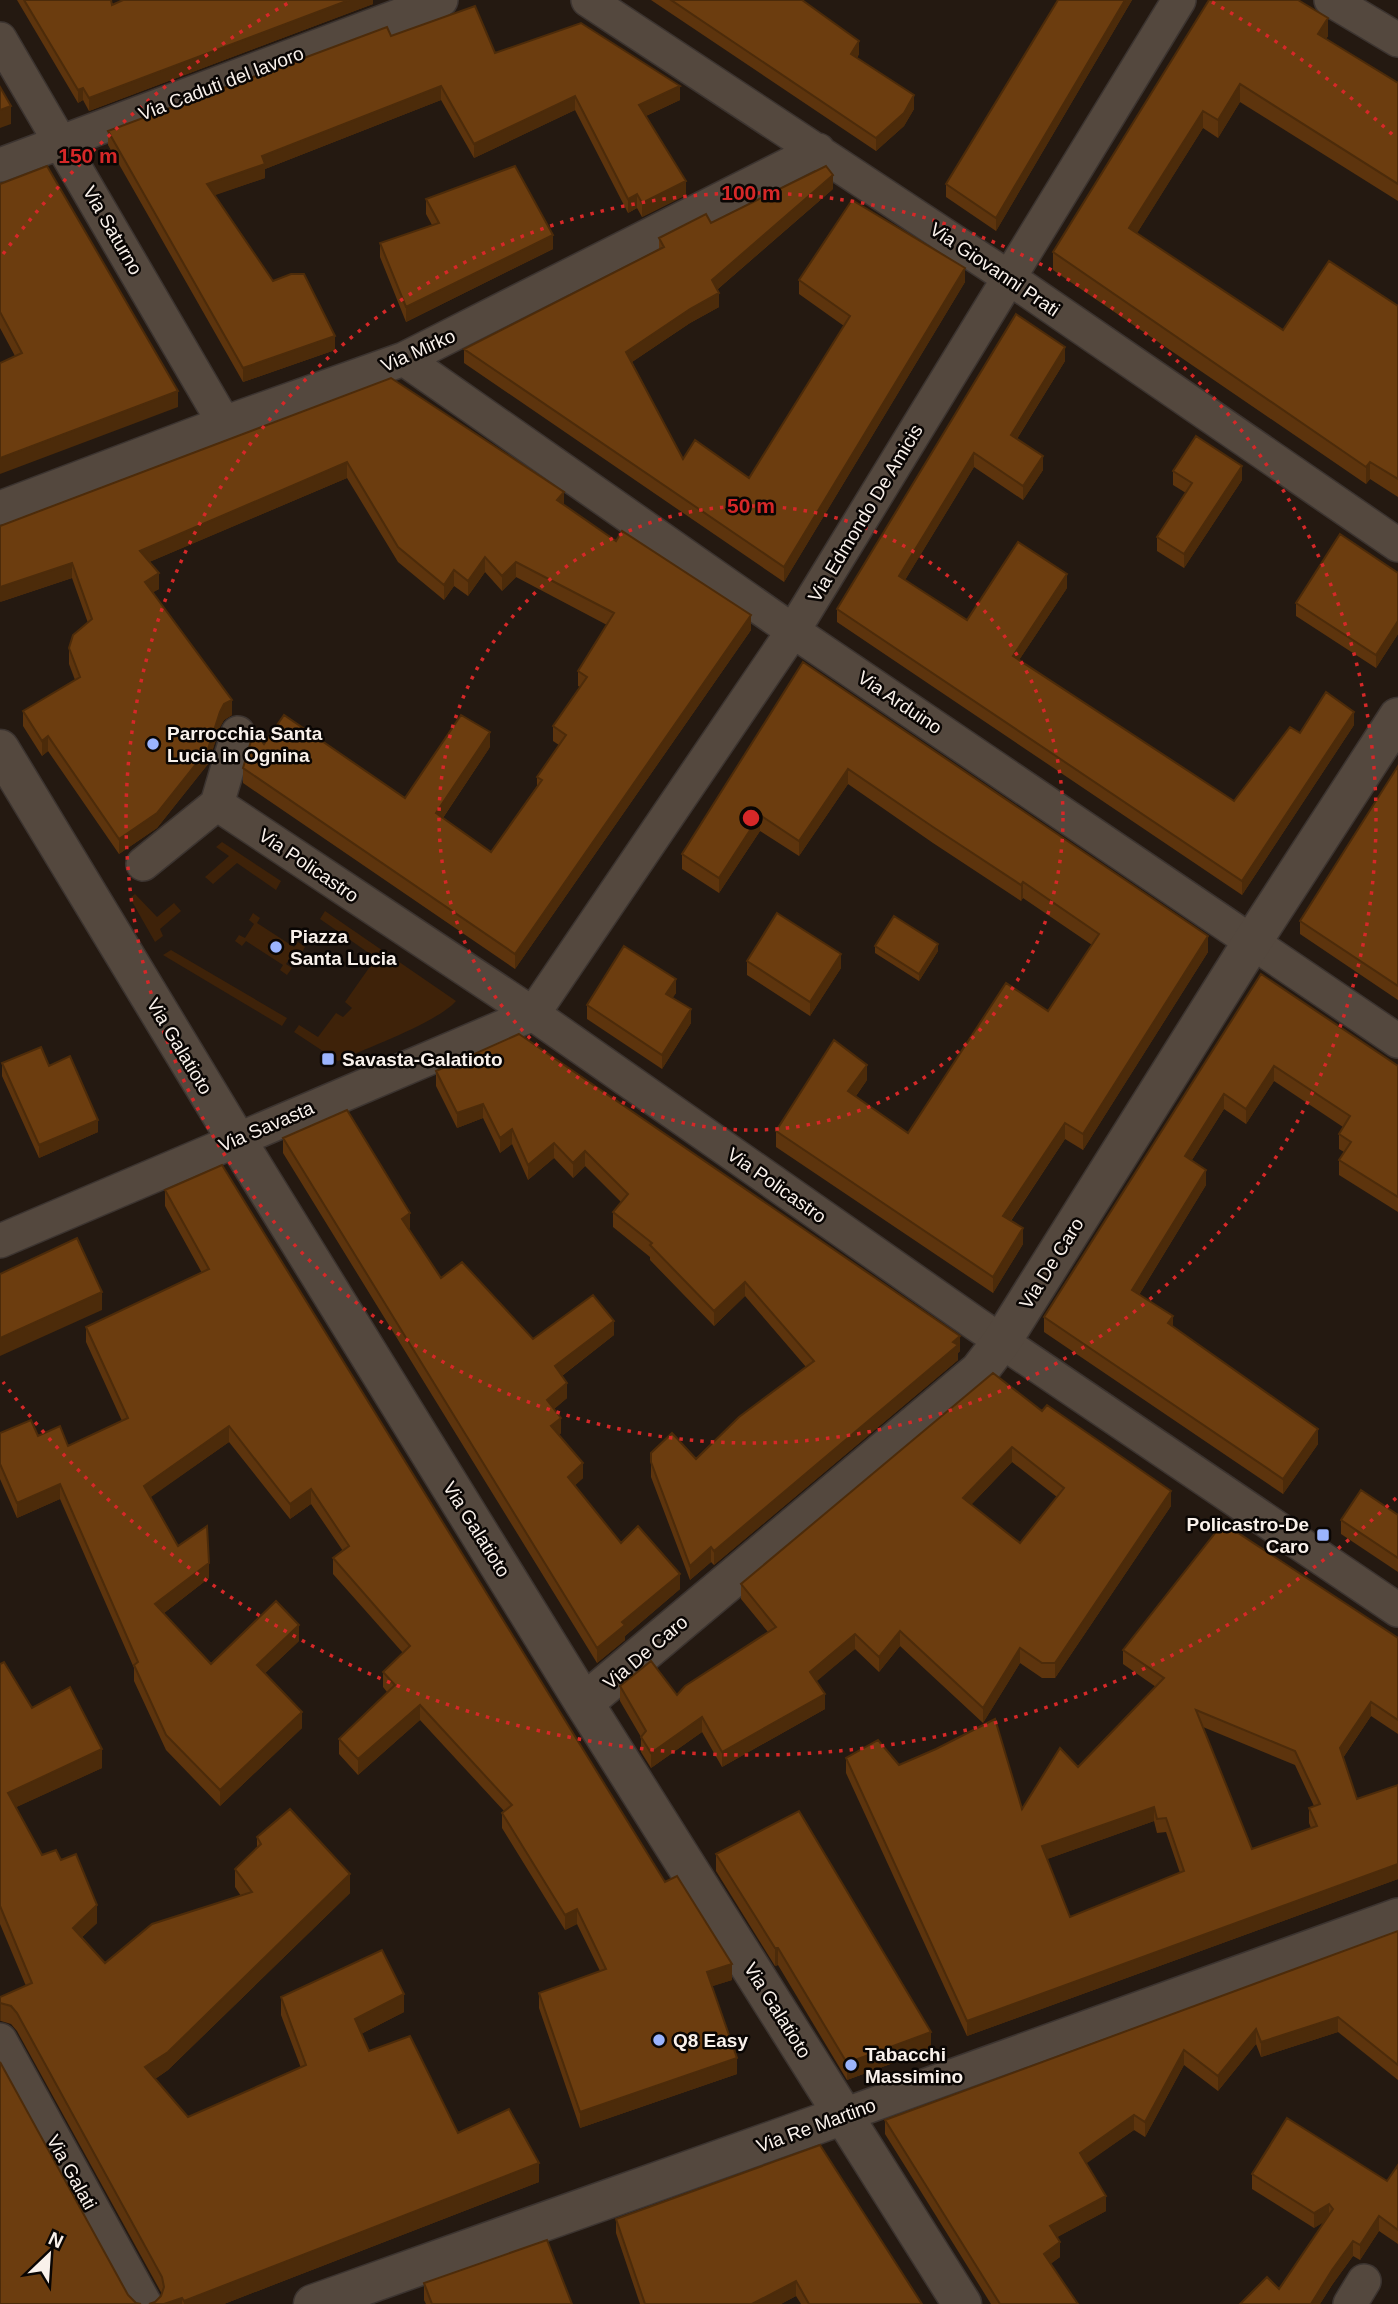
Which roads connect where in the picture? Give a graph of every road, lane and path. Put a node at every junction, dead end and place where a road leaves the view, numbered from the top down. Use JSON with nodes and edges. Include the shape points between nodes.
{"nodes":[{"id":1,"x":441,"y":0,"type":"edge"},
{"id":2,"x":588,"y":0,"type":"edge"},
{"id":3,"x":1179,"y":0,"type":"edge"},
{"id":4,"x":1331,"y":0,"type":"edge"},
{"id":5,"x":0,"y":39,"type":"edge"},
{"id":6,"x":1398,"y":40,"type":"edge"},
{"id":7,"x":62,"y":143,"type":"junction"},
{"id":8,"x":818,"y":150,"type":"junction"},
{"id":9,"x":0,"y":165,"type":"edge"},
{"id":10,"x":1008,"y":277,"type":"junction"},
{"id":11,"x":404,"y":359,"type":"junction"},
{"id":12,"x":224,"y":423,"type":"junction"},
{"id":13,"x":0,"y":508,"type":"edge"},
{"id":14,"x":1398,"y":545,"type":"edge"},
{"id":15,"x":793,"y":631,"type":"junction"},
{"id":16,"x":1398,"y":718,"type":"edge"},
{"id":17,"x":238,"y":733,"type":"dead end"},
{"id":18,"x":0,"y":749,"type":"edge"},
{"id":19,"x":217,"y":804,"type":"junction"},
{"id":20,"x":143,"y":864,"type":"dead end"},
{"id":21,"x":1252,"y":942,"type":"junction"},
{"id":22,"x":533,"y":1014,"type":"junction"},
{"id":23,"x":1398,"y":1041,"type":"edge"},
{"id":24,"x":236,"y":1139,"type":"junction"},
{"id":25,"x":0,"y":1241,"type":"edge"},
{"id":26,"x":1002,"y":1341,"type":"junction"},
{"id":27,"x":1398,"y":1610,"type":"edge"},
{"id":28,"x":584,"y":1703,"type":"junction"},
{"id":29,"x":1398,"y":1914,"type":"edge"},
{"id":30,"x":0,"y":2040,"type":"edge"},
{"id":31,"x":844,"y":2115,"type":"junction"},
{"id":32,"x":145,"y":2304,"type":"edge"},
{"id":33,"x":313,"y":2304,"type":"edge"},
{"id":34,"x":962,"y":2304,"type":"edge"}],
"edges":[{"from":1,"to":7,"type":"street","name":"Via Caduti del lavoro"},
{"from":2,"to":8,"type":"street","name":"Via Giovanni Prati"},
{"from":3,"to":10,"type":"street","name":"Via Edmondo De Amicis"},
{"from":4,"to":6,"type":"street"},
{"from":5,"to":7,"type":"street","name":"Via Saturno"},
{"from":7,"to":9,"type":"street","name":"Via Caduti del lavoro"},
{"from":7,"to":12,"type":"street","name":"Via Saturno"},
{"from":8,"to":10,"type":"street","name":"Via Giovanni Prati"},
{"from":8,"to":11,"type":"street","name":"Via Mirko"},
{"from":10,"to":14,"type":"street","name":"Via Giovanni Prati"},
{"from":10,"to":15,"type":"street","name":"Via Edmondo De Amicis"},
{"from":11,"to":12,"type":"street","name":"Via Mirko"},
{"from":11,"to":15,"type":"street","name":"Via Arduino"},
{"from":12,"to":13,"type":"street","name":"Via Mirko"},
{"from":15,"to":21,"type":"street","name":"Via Arduino"},
{"from":15,"to":22,"type":"street","name":"Via Edmondo De Amicis"},
{"from":16,"to":21,"type":"main road","name":"Via De Caro"},
{"from":17,"to":19,"type":"street"},
{"from":18,"to":24,"type":"main road","name":"Via Galatioto"},
{"from":19,"to":20,"type":"street"},
{"from":19,"to":22,"type":"street","name":"Via Policastro"},
{"from":21,"to":23,"type":"street","name":"Via Arduino"},
{"from":21,"to":26,"type":"main road","name":"Via De Caro"},
{"from":22,"to":24,"type":"street","name":"Via Savasta"},
{"from":22,"to":26,"type":"street","name":"Via Policastro"},
{"from":24,"to":25,"type":"street","name":"Via Savasta"},
{"from":24,"to":28,"type":"main road","name":"Via Galatioto"},
{"from":26,"to":27,"type":"street","name":"Via Policastro"},
{"from":26,"to":28,"type":"main road","name":"Via De Caro","via":[[979,1371]]},
{"from":28,"to":31,"type":"main road","name":"Via Galatioto"},
{"from":29,"to":31,"type":"street","name":"Via Re Martino"},
{"from":30,"to":32,"type":"street","name":"Via Galati"},
{"from":31,"to":33,"type":"main road","name":"Via Re Martino"},
{"from":31,"to":34,"type":"main road","name":"Via Galatioto"}]}
